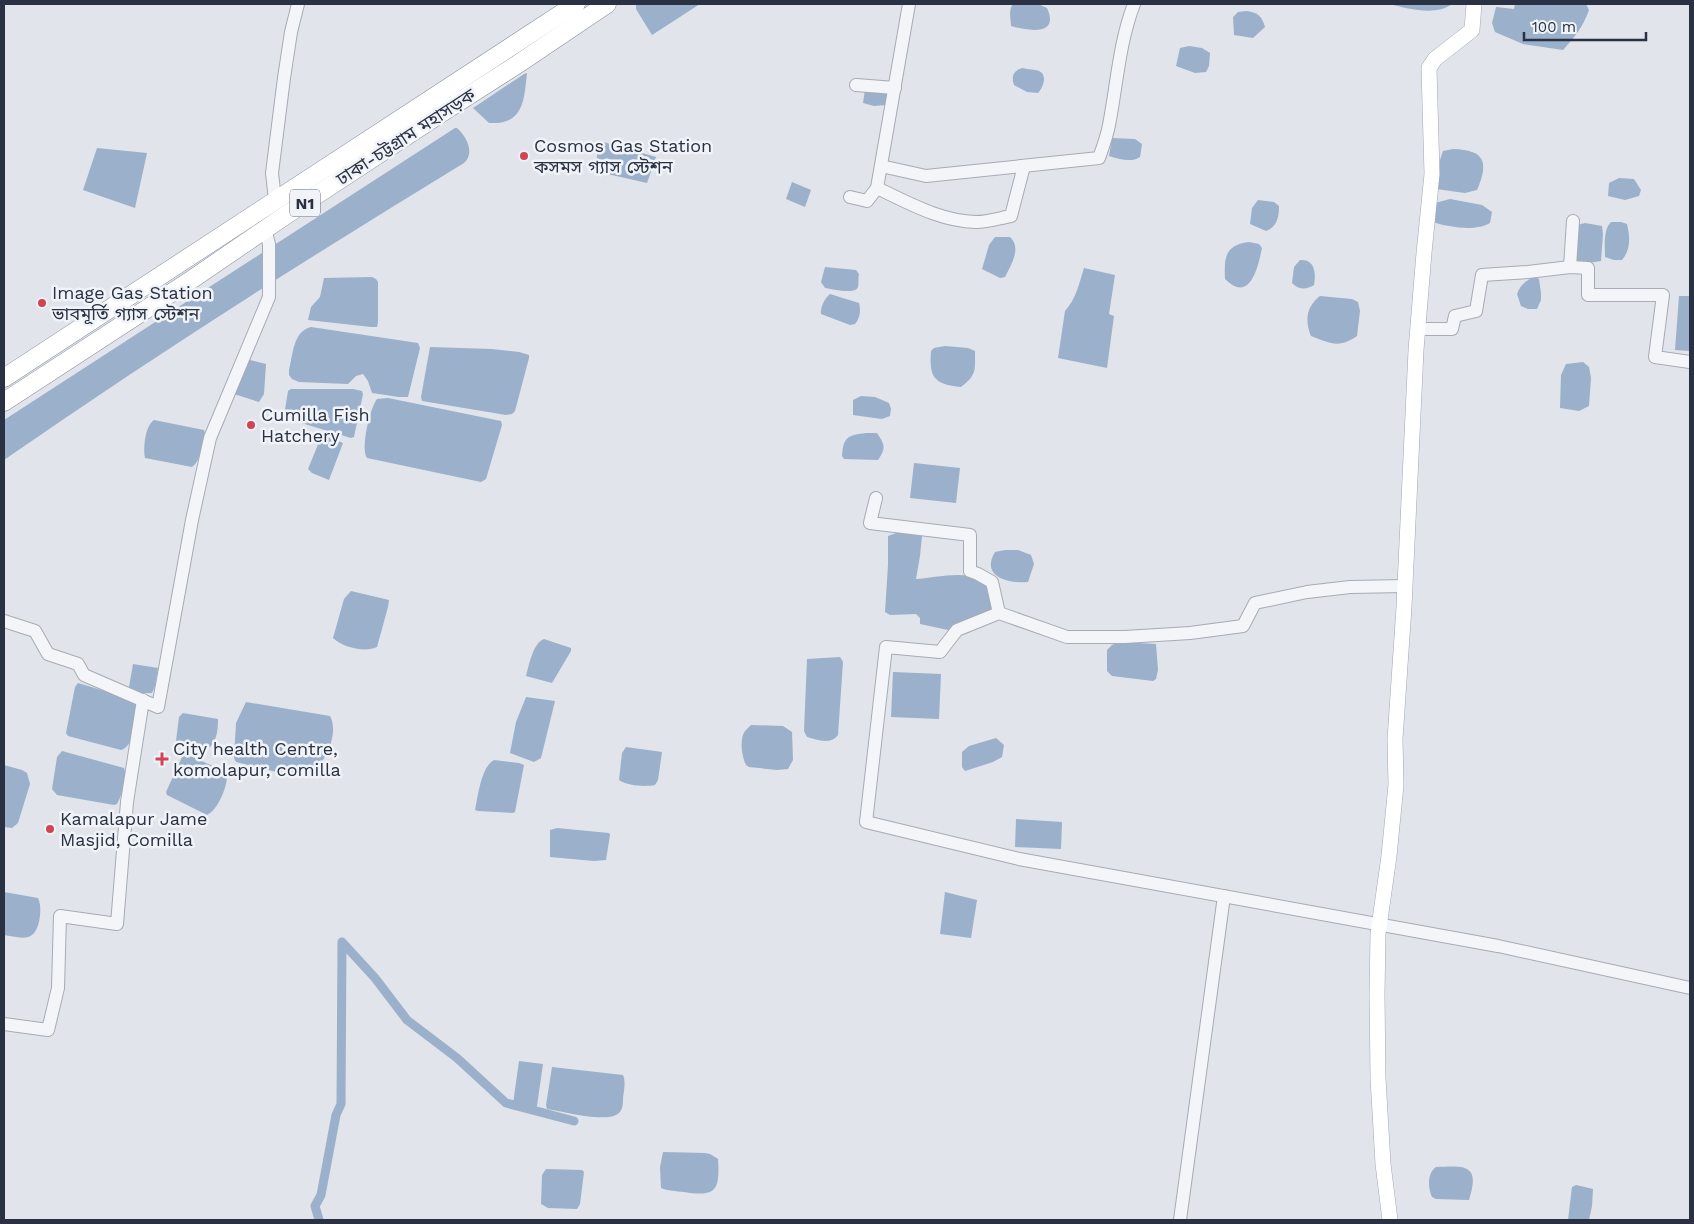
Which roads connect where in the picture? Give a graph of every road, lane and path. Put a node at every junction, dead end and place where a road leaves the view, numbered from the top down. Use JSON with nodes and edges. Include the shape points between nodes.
{"nodes":[{"id":1,"x":298,"y":4,"type":"edge"},
{"id":2,"x":576,"y":4,"type":"edge"},
{"id":3,"x":607,"y":4,"type":"edge"},
{"id":4,"x":909,"y":4,"type":"edge"},
{"id":5,"x":1134,"y":4,"type":"edge"},
{"id":6,"x":1474,"y":4,"type":"edge"},
{"id":7,"x":856,"y":85,"type":"dead end"},
{"id":8,"x":895,"y":88,"type":"junction"},
{"id":9,"x":881,"y":166,"type":"junction"},
{"id":10,"x":1024,"y":166,"type":"junction"},
{"id":11,"x":877,"y":188,"type":"junction"},
{"id":12,"x":850,"y":197,"type":"dead end"},
{"id":13,"x":275,"y":200,"type":"junction"},
{"id":14,"x":1573,"y":221,"type":"dead end"},
{"id":15,"x":267,"y":237,"type":"junction"},
{"id":16,"x":1570,"y":267,"type":"junction"},
{"id":17,"x":1418,"y":328,"type":"junction"},
{"id":18,"x":1690,"y":362,"type":"edge"},
{"id":19,"x":4,"y":378,"type":"edge"},
{"id":20,"x":4,"y":402,"type":"edge"},
{"id":21,"x":876,"y":498,"type":"dead end"},
{"id":22,"x":1405,"y":586,"type":"junction"},
{"id":23,"x":999,"y":613,"type":"junction"},
{"id":24,"x":4,"y":621,"type":"edge"},
{"id":25,"x":143,"y":700,"type":"junction"},
{"id":26,"x":1224,"y":896,"type":"junction"},
{"id":27,"x":1380,"y":925,"type":"junction"},
{"id":28,"x":1690,"y":988,"type":"edge"},
{"id":29,"x":4,"y":1024,"type":"edge"},
{"id":30,"x":1180,"y":1220,"type":"edge"},
{"id":31,"x":1390,"y":1220,"type":"edge"}],
"edges":[{"from":1,"to":13,"type":"street","via":[[291,32],[272,172]]},
{"from":2,"to":13,"type":"highway","name":"ঢাকা-চট্টগ্রাম মহাসড়ক","number":"N1"},
{"from":3,"to":15,"type":"highway","name":"ঢাকা-চট্টগ্রাম মহাসড়ক","number":"N1","via":[[452,106]]},
{"from":4,"to":8,"type":"street"},
{"from":5,"to":10,"type":"street","via":[[1119,61],[1109,127],[1099,158]]},
{"from":6,"to":17,"type":"main road","via":[[1472,30],[1435,59],[1429,68],[1432,174]]},
{"from":7,"to":8,"type":"street"},
{"from":8,"to":9,"type":"street"},
{"from":9,"to":10,"type":"street","via":[[926,176]]},
{"from":9,"to":11,"type":"street"},
{"from":10,"to":11,"type":"street","via":[[1011,216],[987,221],[950,218],[914,206]]},
{"from":11,"to":12,"type":"street","via":[[867,202]]},
{"from":13,"to":19,"type":"highway","name":"ঢাকা-চট্টগ্রাম মহাসড়ক","number":"N1"},
{"from":14,"to":16,"type":"street"},
{"from":15,"to":20,"type":"highway","name":"ঢাকা-চট্টগ্রাম মহাসড়ক","number":"N1","via":[[191,280]]},
{"from":15,"to":25,"type":"street","via":[[269,297],[210,438],[158,707]]},
{"from":16,"to":17,"type":"street","via":[[1482,275],[1476,311],[1455,316],[1452,329]]},
{"from":16,"to":18,"type":"street","via":[[1588,268],[1588,295],[1663,295],[1655,357]]},
{"from":17,"to":22,"type":"main road"},
{"from":21,"to":23,"type":"street","via":[[870,522],[970,534],[970,571],[992,582]]},
{"from":22,"to":23,"type":"street","via":[[1350,586],[1255,603],[1243,626],[1190,634],[1067,637]]},
{"from":22,"to":27,"type":"main road","via":[[1395,739],[1396,785]]},
{"from":23,"to":26,"type":"street","via":[[957,630],[940,652],[886,647],[866,822],[1019,859]]},
{"from":24,"to":25,"type":"street","via":[[35,631],[48,654],[78,664],[84,675]]},
{"from":25,"to":29,"type":"street","via":[[127,802],[117,924],[60,916],[58,988],[48,1030]]},
{"from":26,"to":27,"type":"street"},
{"from":26,"to":30,"type":"street"},
{"from":27,"to":28,"type":"street","via":[[1498,946]]},
{"from":27,"to":31,"type":"main road","via":[[1378,1078]]}]}
